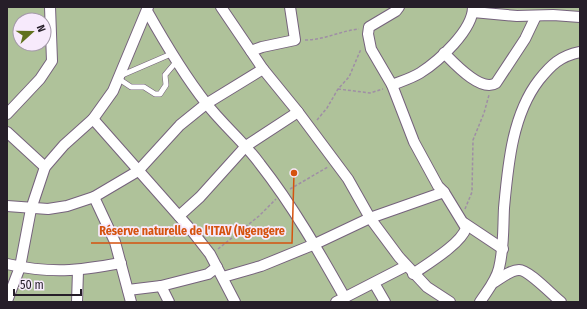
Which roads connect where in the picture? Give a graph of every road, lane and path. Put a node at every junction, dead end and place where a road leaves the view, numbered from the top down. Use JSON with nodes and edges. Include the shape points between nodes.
{"nodes":[{"id":1,"x":50,"y":7,"type":"edge"},
{"id":2,"x":221,"y":7,"type":"edge"},
{"id":3,"x":290,"y":7,"type":"edge"},
{"id":4,"x":399,"y":7,"type":"edge"},
{"id":5,"x":148,"y":9,"type":"edge"},
{"id":6,"x":473,"y":9,"type":"edge"},
{"id":7,"x":536,"y":16,"type":"junction"},
{"id":8,"x":580,"y":17,"type":"edge"},
{"id":9,"x":369,"y":27,"type":"junction"},
{"id":10,"x":295,"y":40,"type":"junction"},
{"id":11,"x":362,"y":49,"type":"dead end"},
{"id":12,"x":251,"y":51,"type":"junction"},
{"id":13,"x":580,"y":52,"type":"edge"},
{"id":14,"x":444,"y":53,"type":"junction"},
{"id":15,"x":174,"y":58,"type":"junction"},
{"id":16,"x":263,"y":69,"type":"junction"},
{"id":17,"x":119,"y":77,"type":"junction"},
{"id":18,"x":392,"y":85,"type":"junction"},
{"id":19,"x":492,"y":85,"type":"junction"},
{"id":20,"x":338,"y":89,"type":"junction"},
{"id":21,"x":206,"y":104,"type":"junction"},
{"id":22,"x":298,"y":112,"type":"junction"},
{"id":23,"x":7,"y":114,"type":"edge"},
{"id":24,"x":93,"y":119,"type":"junction"},
{"id":25,"x":309,"y":126,"type":"junction"},
{"id":26,"x":7,"y":132,"type":"edge"},
{"id":27,"x":246,"y":146,"type":"junction"},
{"id":28,"x":336,"y":163,"type":"junction"},
{"id":29,"x":45,"y":167,"type":"junction"},
{"id":30,"x":138,"y":170,"type":"junction"},
{"id":31,"x":444,"y":192,"type":"junction"},
{"id":32,"x":282,"y":194,"type":"junction"},
{"id":33,"x":94,"y":197,"type":"junction"},
{"id":34,"x":7,"y":206,"type":"edge"},
{"id":35,"x":31,"y":209,"type":"junction"},
{"id":36,"x":179,"y":216,"type":"junction"},
{"id":37,"x":370,"y":218,"type":"junction"},
{"id":38,"x":462,"y":220,"type":"junction"},
{"id":39,"x":315,"y":244,"type":"junction"},
{"id":40,"x":503,"y":249,"type":"junction"},
{"id":41,"x":210,"y":254,"type":"junction"},
{"id":42,"x":121,"y":263,"type":"junction"},
{"id":43,"x":7,"y":264,"type":"edge"},
{"id":44,"x":20,"y":267,"type":"junction"},
{"id":45,"x":217,"y":267,"type":"junction"},
{"id":46,"x":410,"y":270,"type":"junction"},
{"id":47,"x":78,"y":271,"type":"junction"},
{"id":48,"x":223,"y":277,"type":"junction"},
{"id":49,"x":374,"y":283,"type":"junction"},
{"id":50,"x":492,"y":284,"type":"junction"},
{"id":51,"x":161,"y":286,"type":"junction"},
{"id":52,"x":128,"y":290,"type":"junction"},
{"id":53,"x":341,"y":300,"type":"edge"},
{"id":54,"x":7,"y":301,"type":"edge"},
{"id":55,"x":77,"y":302,"type":"edge"},
{"id":56,"x":131,"y":302,"type":"edge"},
{"id":57,"x":169,"y":302,"type":"edge"},
{"id":58,"x":235,"y":302,"type":"edge"},
{"id":59,"x":385,"y":302,"type":"edge"},
{"id":60,"x":450,"y":302,"type":"edge"},
{"id":61,"x":480,"y":302,"type":"edge"},
{"id":62,"x":561,"y":302,"type":"edge"}],
"edges":[{"from":1,"to":23,"type":"street","via":[[52,61]]},
{"from":2,"to":12,"type":"street"},
{"from":3,"to":10,"type":"street"},
{"from":4,"to":9,"type":"street"},
{"from":5,"to":15,"type":"street"},
{"from":5,"to":17,"type":"street"},
{"from":6,"to":7,"type":"street","via":[[517,16]]},
{"from":6,"to":14,"type":"street","via":[[463,31]]},
{"from":7,"to":8,"type":"street"},
{"from":7,"to":19,"type":"street","via":[[521,46]]},
{"from":9,"to":10,"type":"path","via":[[343,31],[324,38]]},
{"from":9,"to":18,"type":"street","via":[[371,49]]},
{"from":10,"to":12,"type":"street","via":[[262,46]]},
{"from":11,"to":20,"type":"path","via":[[349,77]]},
{"from":12,"to":16,"type":"street"},
{"from":13,"to":40,"type":"street","via":[[558,59],[549,67],[531,90],[518,123],[510,156],[504,208]]},
{"from":14,"to":18,"type":"street","via":[[421,72]]},
{"from":14,"to":19,"type":"street","via":[[471,77],[486,86]]},
{"from":15,"to":17,"type":"lane"},
{"from":15,"to":17,"type":"lane","via":[[165,75],[166,85],[160,94],[155,94],[144,87],[131,87]]},
{"from":15,"to":21,"type":"street"},
{"from":16,"to":21,"type":"street"},
{"from":16,"to":22,"type":"street"},
{"from":17,"to":24,"type":"street","via":[[113,91]]},
{"from":18,"to":20,"type":"path","via":[[370,93]]},
{"from":18,"to":31,"type":"street","via":[[414,142],[438,186]]},
{"from":19,"to":38,"type":"path","via":[[473,140],[472,192]]},
{"from":20,"to":25,"type":"path","via":[[327,108]]},
{"from":21,"to":27,"type":"street"},
{"from":21,"to":30,"type":"street","via":[[180,125]]},
{"from":22,"to":25,"type":"street"},
{"from":22,"to":27,"type":"street"},
{"from":24,"to":29,"type":"street","via":[[64,145]]},
{"from":24,"to":30,"type":"street"},
{"from":25,"to":28,"type":"street"},
{"from":26,"to":29,"type":"street"},
{"from":27,"to":32,"type":"street"},
{"from":27,"to":36,"type":"street","via":[[200,197]]},
{"from":28,"to":32,"type":"path"},
{"from":28,"to":37,"type":"street"},
{"from":29,"to":35,"type":"street"},
{"from":30,"to":33,"type":"street"},
{"from":30,"to":36,"type":"street"},
{"from":31,"to":37,"type":"street"},
{"from":31,"to":38,"type":"street"},
{"from":32,"to":39,"type":"street"},
{"from":32,"to":41,"type":"path","via":[[233,238]]},
{"from":33,"to":35,"type":"street","via":[[67,206]]},
{"from":33,"to":42,"type":"street","via":[[107,223]]},
{"from":34,"to":35,"type":"street"},
{"from":35,"to":44,"type":"street"},
{"from":36,"to":41,"type":"street"},
{"from":37,"to":39,"type":"street"},
{"from":37,"to":46,"type":"street"},
{"from":38,"to":40,"type":"street"},
{"from":38,"to":46,"type":"street","via":[[466,228],[461,236],[441,254]]},
{"from":39,"to":48,"type":"street","via":[[261,266]]},
{"from":39,"to":53,"type":"street"},
{"from":40,"to":50,"type":"street","via":[[498,273]]},
{"from":41,"to":45,"type":"street"},
{"from":42,"to":47,"type":"street"},
{"from":42,"to":52,"type":"street"},
{"from":43,"to":44,"type":"street"},
{"from":44,"to":47,"type":"street","via":[[59,272]]},
{"from":44,"to":54,"type":"street"},
{"from":45,"to":48,"type":"street"},
{"from":45,"to":51,"type":"street","via":[[208,274]]},
{"from":46,"to":49,"type":"street"},
{"from":46,"to":60,"type":"street","via":[[427,287]]},
{"from":47,"to":55,"type":"street"},
{"from":48,"to":58,"type":"street"},
{"from":49,"to":53,"type":"street"},
{"from":49,"to":59,"type":"street"},
{"from":50,"to":61,"type":"street"},
{"from":50,"to":62,"type":"street","via":[[519,270],[527,273]]},
{"from":51,"to":52,"type":"street"},
{"from":51,"to":57,"type":"street"},
{"from":52,"to":56,"type":"street"}]}
